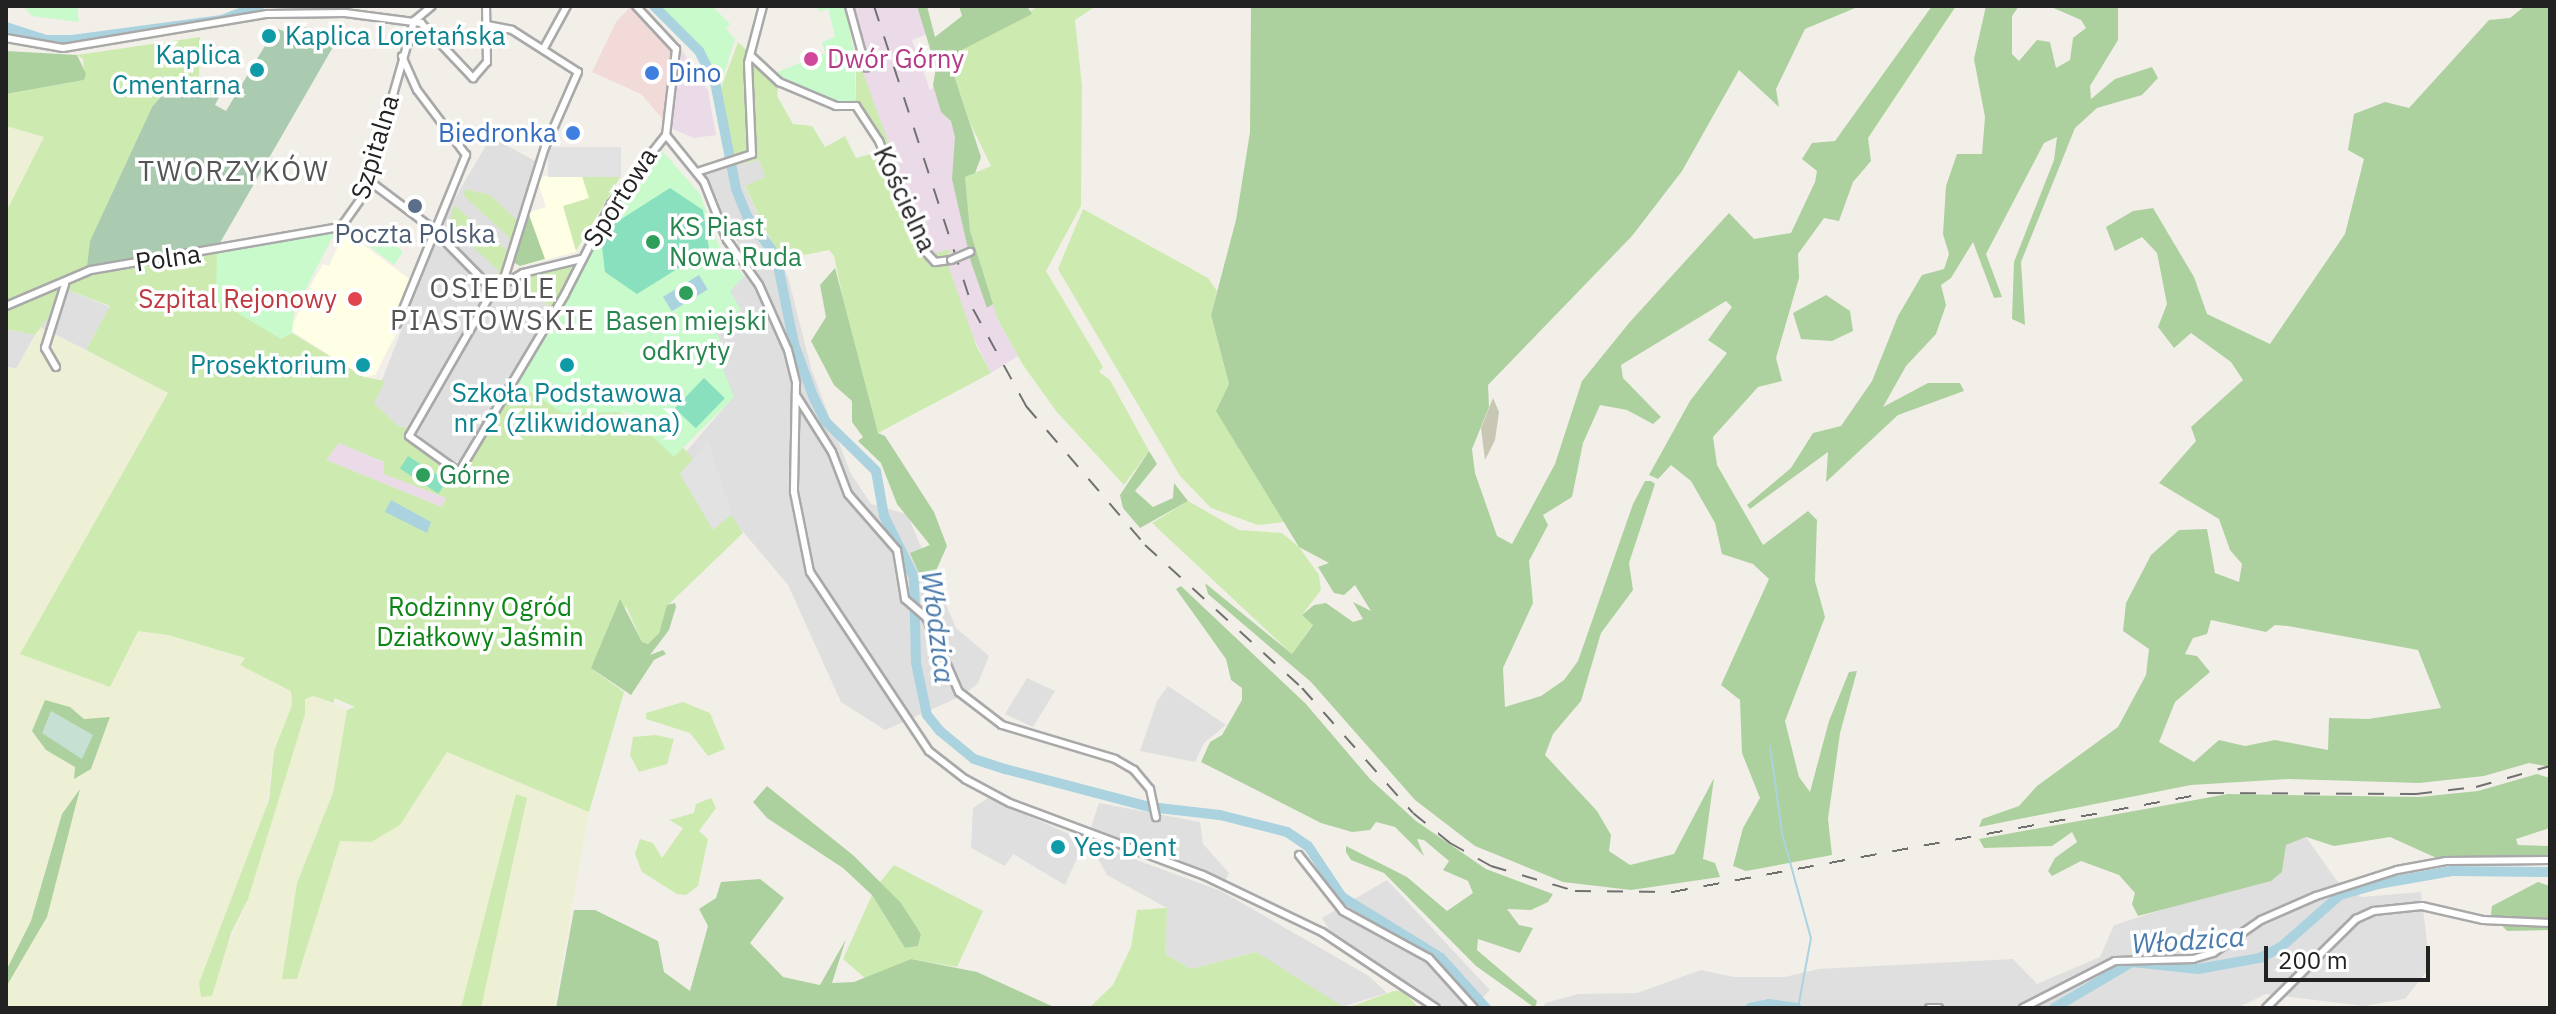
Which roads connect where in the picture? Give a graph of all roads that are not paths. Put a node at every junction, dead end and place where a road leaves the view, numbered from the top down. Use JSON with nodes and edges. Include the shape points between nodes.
{"nodes":[{"id":1,"x":432,"y":6,"type":"edge"},
{"id":2,"x":486,"y":6,"type":"edge"},
{"id":3,"x":567,"y":6,"type":"edge"},
{"id":4,"x":636,"y":6,"type":"edge"},
{"id":5,"x":763,"y":6,"type":"edge"},
{"id":6,"x":849,"y":6,"type":"edge"},
{"id":7,"x":414,"y":21,"type":"junction"},
{"id":8,"x":487,"y":25,"type":"junction"},
{"id":9,"x":6,"y":38,"type":"edge"},
{"id":10,"x":544,"y":48,"type":"junction"},
{"id":11,"x":750,"y":55,"type":"junction"},
{"id":12,"x":402,"y":56,"type":"junction"},
{"id":13,"x":866,"y":68,"type":"dead end"},
{"id":14,"x":666,"y":135,"type":"junction"},
{"id":15,"x":697,"y":172,"type":"junction"},
{"id":16,"x":368,"y":180,"type":"junction"},
{"id":17,"x":336,"y":230,"type":"joint"},
{"id":18,"x":435,"y":234,"type":"junction"},
{"id":19,"x":970,"y":252,"type":"dead end"},
{"id":20,"x":581,"y":259,"type":"junction"},
{"id":21,"x":503,"y":283,"type":"junction"},
{"id":22,"x":65,"y":284,"type":"junction"},
{"id":23,"x":493,"y":290,"type":"junction"},
{"id":24,"x":6,"y":306,"type":"edge"},
{"id":25,"x":397,"y":324,"type":"dead end"},
{"id":26,"x":56,"y":367,"type":"dead end"},
{"id":27,"x":796,"y":395,"type":"junction"},
{"id":28,"x":1154,"y":815,"type":"dead end"},
{"id":29,"x":1299,"y":855,"type":"dead end"},
{"id":30,"x":2550,"y":860,"type":"edge"},
{"id":31,"x":2550,"y":923,"type":"edge"},
{"id":32,"x":1436,"y":1008,"type":"edge"},
{"id":33,"x":1474,"y":1008,"type":"edge"},
{"id":34,"x":1929,"y":1008,"type":"edge"},
{"id":35,"x":1939,"y":1008,"type":"edge"},
{"id":36,"x":2023,"y":1008,"type":"edge"},
{"id":37,"x":2266,"y":1008,"type":"edge"}],
"edges":[{"from":1,"to":7,"type":"street"},
{"from":2,"to":8,"type":"street"},
{"from":3,"to":10,"type":"street"},
{"from":4,"to":14,"type":"street","via":[[676,49]]},
{"from":5,"to":11,"type":"street"},
{"from":6,"to":13,"type":"street"},
{"from":7,"to":8,"type":"street","via":[[473,78],[487,62]]},
{"from":7,"to":9,"type":"street","via":[[299,11],[76,47],[44,47]]},
{"from":7,"to":12,"type":"street","name":"Szpitalna"},
{"from":8,"to":10,"type":"street","via":[[507,28]]},
{"from":10,"to":21,"type":"street","via":[[578,72],[545,147]]},
{"from":11,"to":15,"type":"street","via":[[747,102],[755,147],[740,162]]},
{"from":11,"to":19,"type":"street","name":"Kościelna","bridge":true,"via":[[779,82],[836,106],[856,106],[879,141],[923,249],[935,262]]},
{"from":12,"to":16,"type":"street","name":"Szpitalna"},
{"from":12,"to":18,"type":"street","via":[[417,90],[466,155]]},
{"from":14,"to":15,"type":"street"},
{"from":14,"to":20,"type":"street","name":"Sportowa","via":[[611,204]]},
{"from":15,"to":27,"type":"street","via":[[727,240],[770,308],[788,350]]},
{"from":16,"to":17,"type":"street","name":"Szpitalna","via":[[358,206]]},
{"from":16,"to":18,"type":"street"},
{"from":17,"to":22,"type":"street","name":"Polna","via":[[91,270]]},
{"from":18,"to":23,"type":"street"},
{"from":18,"to":25,"type":"street"},
{"from":20,"to":21,"type":"street"},
{"from":20,"to":23,"type":"street","name":"Sportowa","via":[[459,472],[411,433]]},
{"from":21,"to":23,"type":"street"},
{"from":22,"to":24,"type":"street","name":"Polna"},
{"from":22,"to":26,"type":"street","via":[[45,348]]},
{"from":27,"to":28,"type":"street","via":[[832,452],[848,494],[897,550],[909,602],[919,607],[968,703],[1002,725],[1115,759],[1144,778]]},
{"from":27,"to":32,"type":"street","via":[[794,492],[806,559],[828,603],[929,751],[965,779],[1078,832],[1203,875],[1266,904],[1358,953]]},
{"from":29,"to":33,"type":"street","via":[[1343,911],[1429,958]]},
{"from":30,"to":36,"type":"street","via":[[2446,861],[2397,870],[2261,920],[2213,953],[2193,959],[2115,961]]},
{"from":31,"to":37,"type":"street","via":[[2495,922],[2422,906],[2374,911],[2356,919]]},
{"from":34,"to":35,"type":"street"}]}
